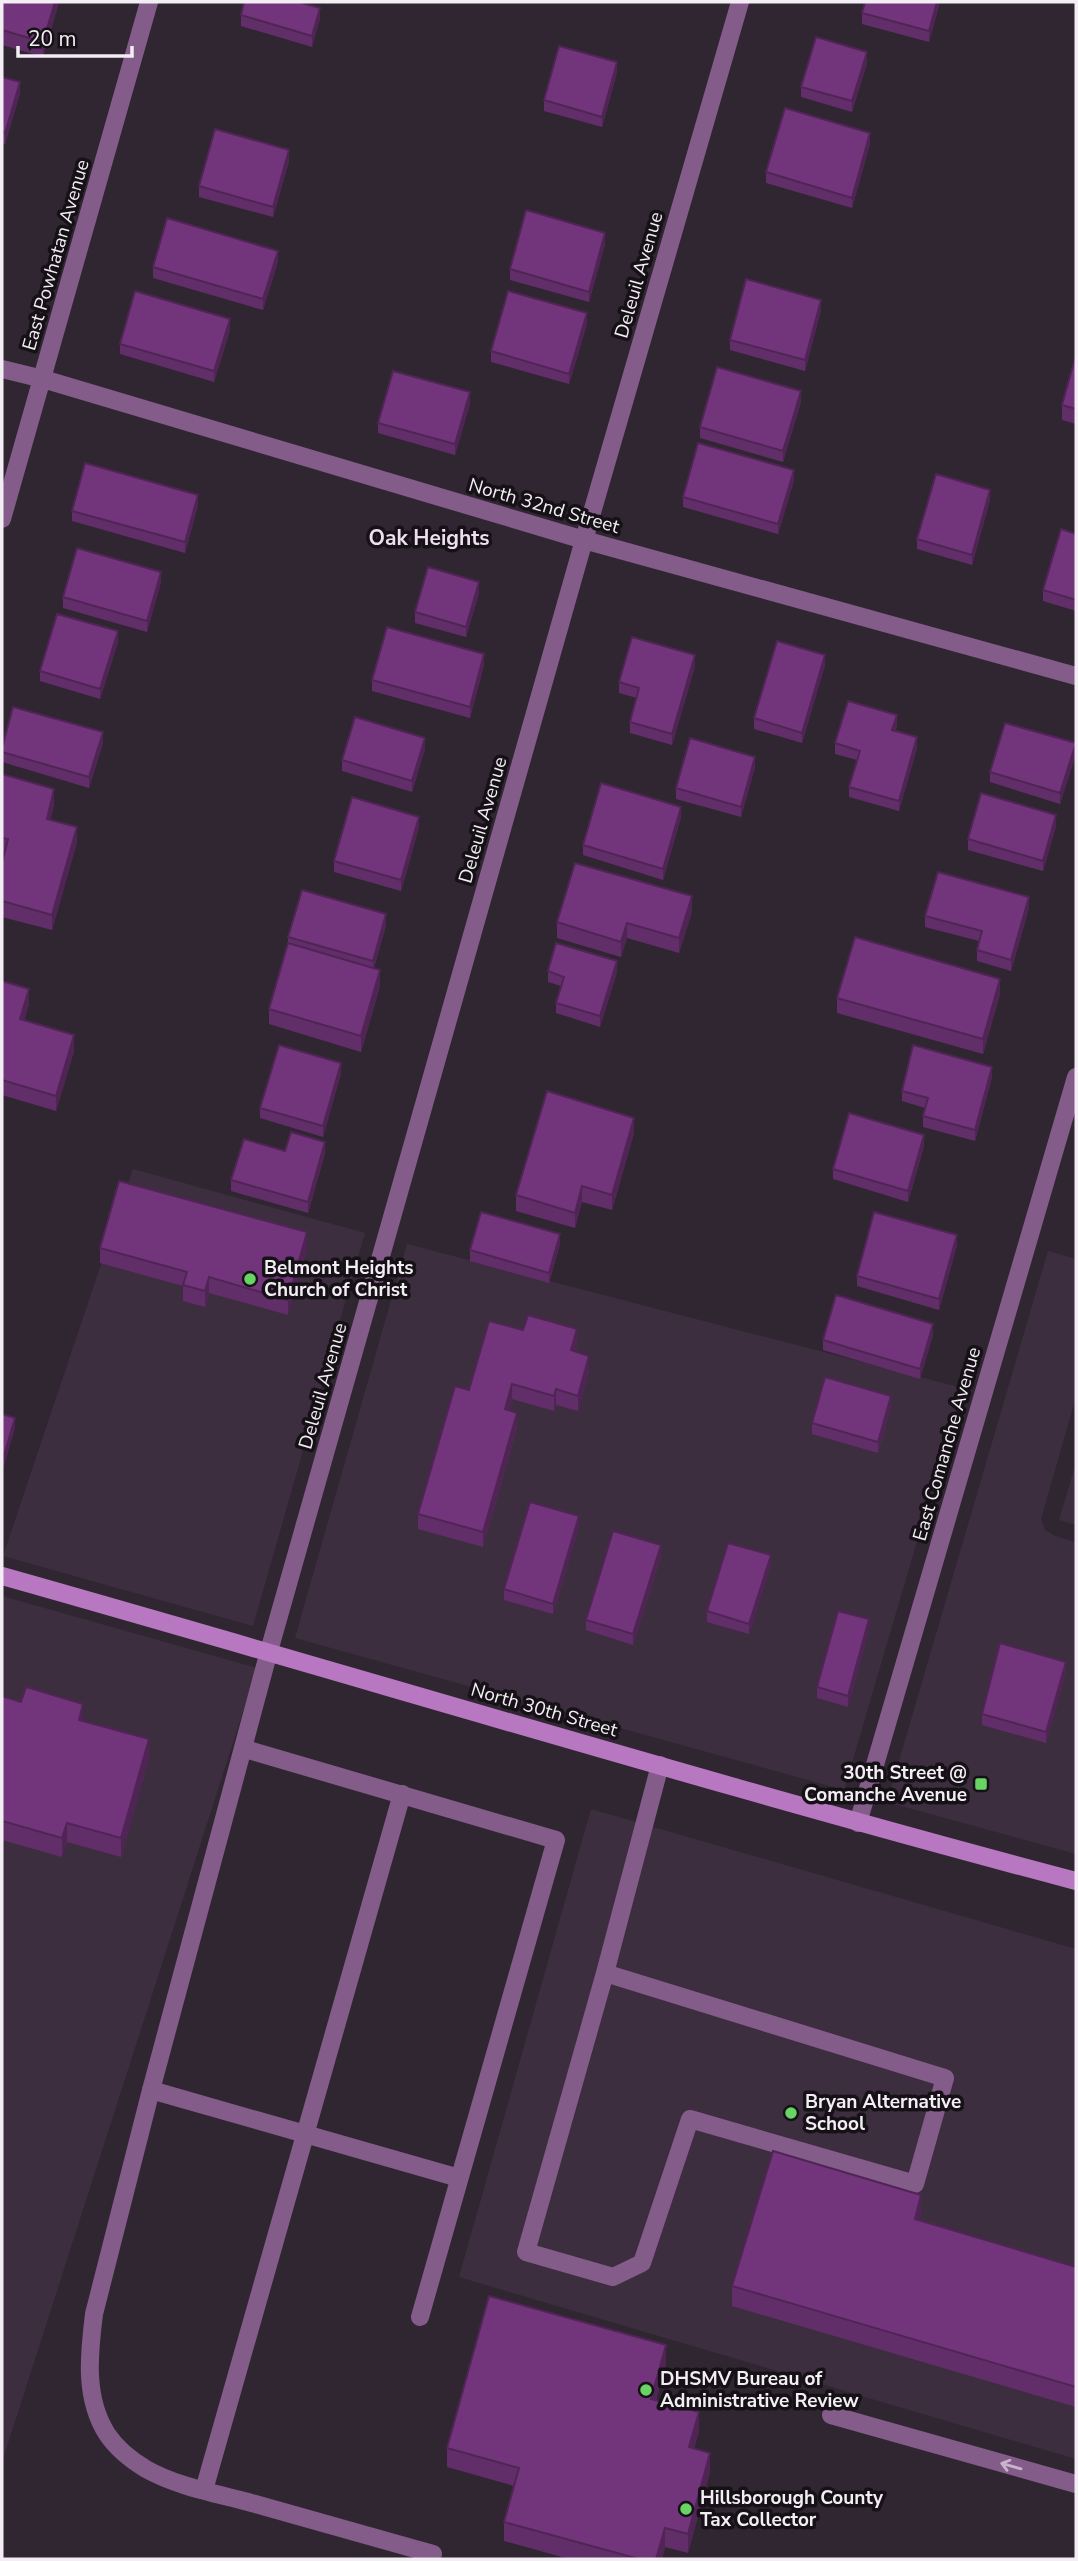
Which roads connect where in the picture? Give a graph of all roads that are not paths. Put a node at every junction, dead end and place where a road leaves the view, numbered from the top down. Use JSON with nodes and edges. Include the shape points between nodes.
{"nodes":[{"id":1,"x":149,"y":2,"type":"edge"},
{"id":2,"x":740,"y":2,"type":"edge"},
{"id":3,"x":2,"y":369,"type":"edge"},
{"id":4,"x":43,"y":379,"type":"junction"},
{"id":5,"x":2,"y":519,"type":"edge"},
{"id":6,"x":584,"y":540,"type":"junction"},
{"id":7,"x":1076,"y":676,"type":"edge"},
{"id":8,"x":1076,"y":1077,"type":"edge"},
{"id":9,"x":2,"y":1576,"type":"edge"},
{"id":10,"x":269,"y":1651,"type":"junction"},
{"id":11,"x":245,"y":1749,"type":"junction"},
{"id":12,"x":660,"y":1765,"type":"junction"},
{"id":13,"x":402,"y":1794,"type":"junction"},
{"id":14,"x":858,"y":1823,"type":"junction"},
{"id":15,"x":1076,"y":1881,"type":"edge"},
{"id":16,"x":605,"y":1973,"type":"junction"},
{"id":17,"x":152,"y":2090,"type":"junction"},
{"id":18,"x":305,"y":2135,"type":"junction"},
{"id":19,"x":459,"y":2178,"type":"junction"},
{"id":20,"x":419,"y":2317,"type":"dead end"},
{"id":21,"x":831,"y":2415,"type":"dead end"},
{"id":22,"x":1076,"y":2484,"type":"edge"},
{"id":23,"x":204,"y":2490,"type":"junction"},
{"id":24,"x":433,"y":2554,"type":"dead end"}],
"edges":[{"from":1,"to":4,"type":"street","name":"East Powhatan Avenue"},
{"from":2,"to":6,"type":"street","name":"Deleuil Avenue"},
{"from":3,"to":4,"type":"street","name":"North 32nd Street"},
{"from":4,"to":5,"type":"street","name":"East Powhatan Avenue"},
{"from":4,"to":6,"type":"street","name":"North 32nd Street"},
{"from":6,"to":7,"type":"street","name":"North 32nd Street"},
{"from":6,"to":10,"type":"street","name":"Deleuil Avenue"},
{"from":8,"to":14,"type":"street","name":"East Comanche Avenue"},
{"from":9,"to":10,"type":"street","name":"North 30th Street"},
{"from":10,"to":11,"type":"street","name":"Deleuil Avenue"},
{"from":10,"to":12,"type":"street","name":"North 30th Street"},
{"from":11,"to":13,"type":"street"},
{"from":11,"to":17,"type":"street","name":"Deleuil Avenue"},
{"from":12,"to":14,"type":"street","name":"North 30th Street"},
{"from":12,"to":16,"type":"street"},
{"from":13,"to":18,"type":"street"},
{"from":13,"to":19,"type":"street","via":[[556,1840]]},
{"from":14,"to":15,"type":"street","name":"North 30th Street"},
{"from":16,"to":16,"type":"street","via":[[526,2252],[613,2277],[642,2263],[690,2119],[915,2184],[945,2078]]},
{"from":17,"to":18,"type":"street"},
{"from":17,"to":23,"type":"street","name":"Deleuil Avenue","via":[[94,2315],[90,2386],[99,2419],[116,2446],[147,2470]]},
{"from":18,"to":19,"type":"street"},
{"from":18,"to":23,"type":"street"},
{"from":19,"to":20,"type":"street"},
{"from":22,"to":21,"type":"street","one_way":true},
{"from":23,"to":24,"type":"street","name":"Deleuil Avenue"}]}
